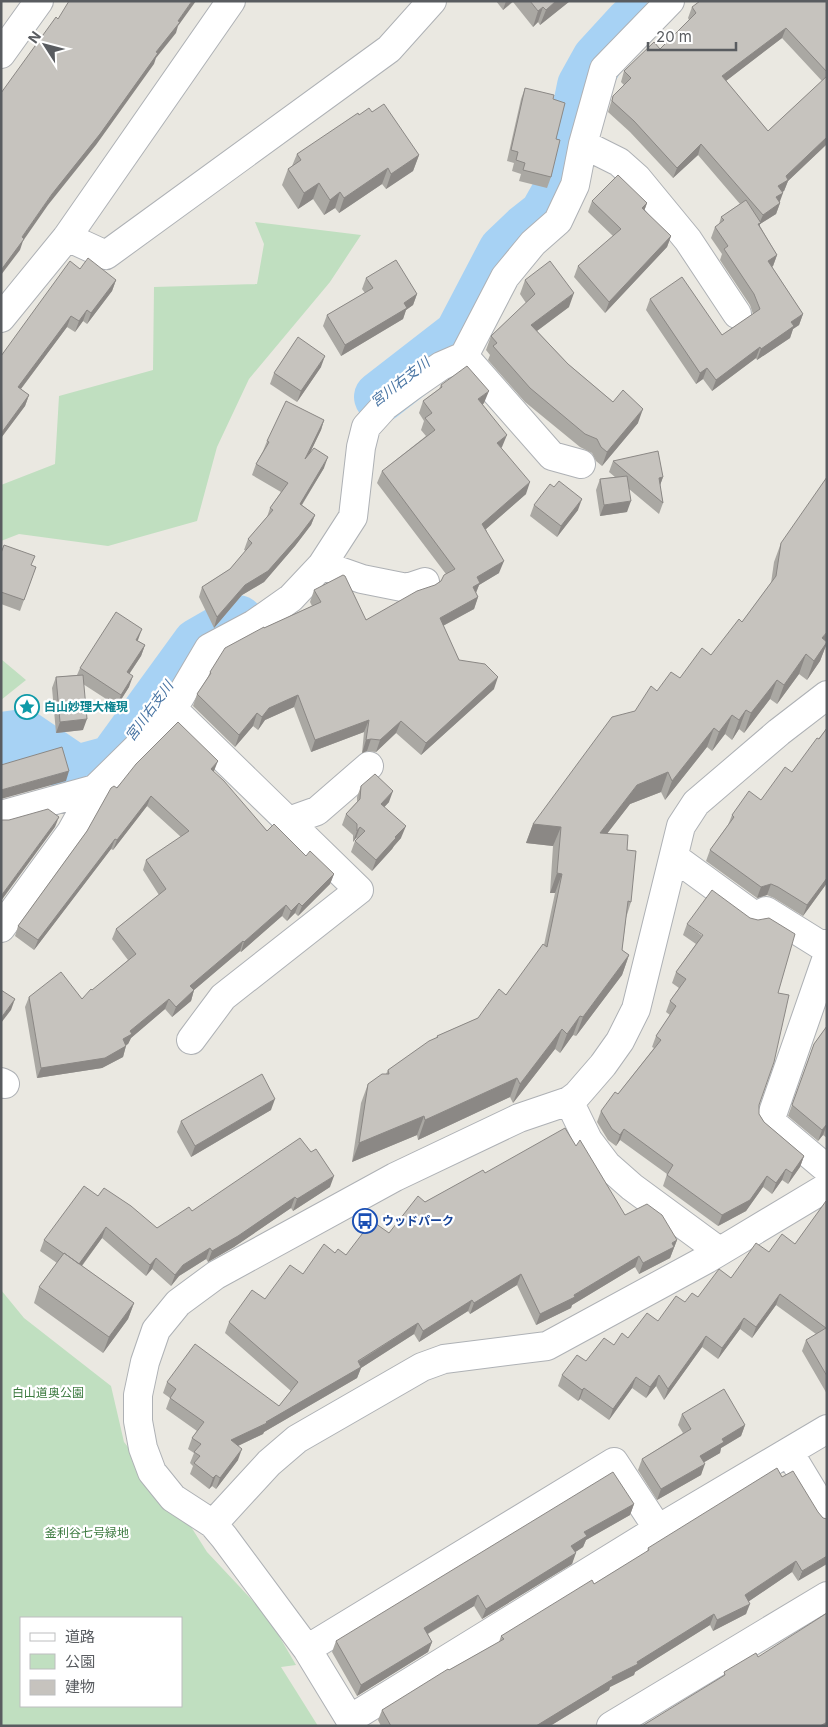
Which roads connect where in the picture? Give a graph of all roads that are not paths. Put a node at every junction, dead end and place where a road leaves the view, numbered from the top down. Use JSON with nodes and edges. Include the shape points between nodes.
{"nodes":[{"id":1,"x":39,"y":1,"type":"edge"},
{"id":2,"x":231,"y":1,"type":"edge"},
{"id":3,"x":432,"y":1,"type":"edge"},
{"id":4,"x":670,"y":1,"type":"edge"},
{"id":5,"x":1,"y":54,"type":"edge"},
{"id":6,"x":582,"y":144,"type":"junction"},
{"id":7,"x":67,"y":237,"type":"junction"},
{"id":8,"x":737,"y":314,"type":"dead end"},
{"id":9,"x":1,"y":318,"type":"edge"},
{"id":10,"x":464,"y":356,"type":"junction"},
{"id":11,"x":581,"y":464,"type":"dead end"},
{"id":12,"x":322,"y":564,"type":"junction"},
{"id":13,"x":425,"y":582,"type":"dead end"},
{"id":14,"x":827,"y":695,"type":"edge"},
{"id":15,"x":173,"y":709,"type":"junction"},
{"id":16,"x":369,"y":766,"type":"dead end"},
{"id":17,"x":95,"y":789,"type":"junction"},
{"id":18,"x":1,"y":815,"type":"edge"},
{"id":19,"x":289,"y":821,"type":"junction"},
{"id":20,"x":674,"y":857,"type":"junction"},
{"id":21,"x":1,"y":928,"type":"edge"},
{"id":22,"x":827,"y":944,"type":"edge"},
{"id":23,"x":827,"y":957,"type":"edge"},
{"id":24,"x":191,"y":1040,"type":"dead end"},
{"id":25,"x":568,"y":1101,"type":"junction"},
{"id":26,"x":827,"y":1169,"type":"edge"},
{"id":27,"x":827,"y":1187,"type":"edge"},
{"id":28,"x":719,"y":1251,"type":"junction"},
{"id":29,"x":827,"y":1429,"type":"edge"},
{"id":30,"x":789,"y":1452,"type":"junction"},
{"id":31,"x":827,"y":1515,"type":"edge"},
{"id":32,"x":213,"y":1524,"type":"junction"},
{"id":33,"x":658,"y":1529,"type":"junction"},
{"id":34,"x":827,"y":1596,"type":"edge"},
{"id":35,"x":307,"y":1649,"type":"junction"},
{"id":36,"x":352,"y":1723,"type":"edge"},
{"id":37,"x":611,"y":1726,"type":"edge"}],
"edges":[{"from":1,"to":5,"type":"street"},
{"from":2,"to":7,"type":"street"},
{"from":3,"to":7,"type":"street","via":[[389,49],[106,255]]},
{"from":4,"to":6,"type":"street","via":[[604,69]]},
{"from":6,"to":8,"type":"street","via":[[619,162],[637,178],[688,240]]},
{"from":6,"to":10,"type":"street","via":[[575,185],[558,221],[533,243],[505,277]]},
{"from":7,"to":9,"type":"street"},
{"from":10,"to":11,"type":"street","via":[[552,456]]},
{"from":10,"to":12,"type":"street","via":[[441,366],[412,386],[385,406],[366,427],[354,517]]},
{"from":12,"to":13,"type":"street","via":[[362,579],[407,588]]},
{"from":12,"to":15,"type":"street","via":[[291,598],[254,624],[209,648]]},
{"from":14,"to":20,"type":"street","via":[[696,803],[682,826]]},
{"from":15,"to":17,"type":"street"},
{"from":15,"to":19,"type":"street"},
{"from":16,"to":19,"type":"street","via":[[316,812]]},
{"from":17,"to":18,"type":"street"},
{"from":17,"to":21,"type":"street","via":[[71,832]]},
{"from":19,"to":24,"type":"street","via":[[359,890],[223,997]]},
{"from":20,"to":22,"type":"street","via":[[756,916],[766,911],[819,944]]},
{"from":20,"to":25,"type":"street","via":[[636,1009],[603,1065]]},
{"from":23,"to":26,"type":"street","via":[[770,1121]]},
{"from":25,"to":28,"type":"street","via":[[588,1140],[606,1165]]},
{"from":25,"to":32,"type":"street","via":[[519,1118],[395,1177],[216,1275],[178,1303],[156,1330],[145,1362],[138,1394],[138,1422],[152,1472],[173,1498]]},
{"from":27,"to":28,"type":"street"},
{"from":28,"to":32,"type":"street","via":[[547,1346],[444,1359],[422,1367],[297,1439],[269,1463]]},
{"from":29,"to":30,"type":"street"},
{"from":30,"to":31,"type":"street"},
{"from":30,"to":33,"type":"street"},
{"from":32,"to":35,"type":"street"},
{"from":33,"to":35,"type":"street","via":[[614,1462]]},
{"from":33,"to":36,"type":"street"},
{"from":34,"to":37,"type":"street"},
{"from":35,"to":36,"type":"street"}]}
